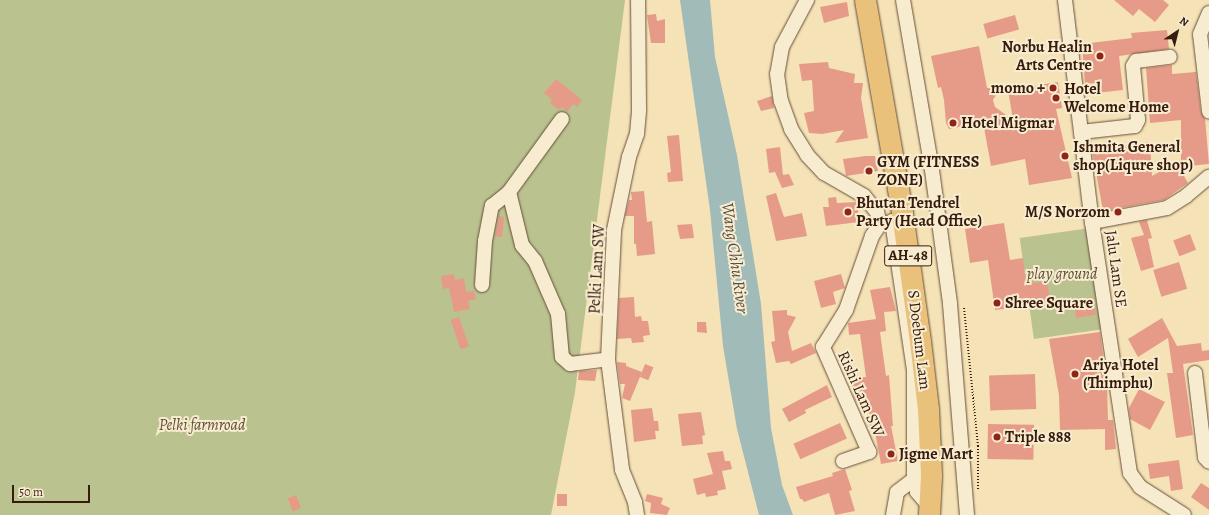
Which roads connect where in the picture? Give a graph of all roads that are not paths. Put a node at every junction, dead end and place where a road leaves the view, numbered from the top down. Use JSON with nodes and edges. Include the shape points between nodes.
{"nodes":[{"id":1,"x":638,"y":0,"type":"edge"},
{"id":2,"x":807,"y":0,"type":"edge"},
{"id":3,"x":865,"y":0,"type":"edge"},
{"id":4,"x":877,"y":0,"type":"edge"},
{"id":5,"x":903,"y":0,"type":"edge"},
{"id":6,"x":1065,"y":0,"type":"edge"},
{"id":7,"x":1209,"y":13,"type":"edge"},
{"id":8,"x":1170,"y":57,"type":"dead end"},
{"id":9,"x":1209,"y":111,"type":"edge"},
{"id":10,"x":562,"y":119,"type":"dead end"},
{"id":11,"x":1081,"y":132,"type":"junction"},
{"id":12,"x":1209,"y":177,"type":"edge"},
{"id":13,"x":508,"y":192,"type":"junction"},
{"id":14,"x":891,"y":220,"type":"junction"},
{"id":15,"x":1092,"y":222,"type":"junction"},
{"id":16,"x":482,"y":285,"type":"dead end"},
{"id":17,"x":608,"y":359,"type":"junction"},
{"id":18,"x":1195,"y":373,"type":"dead end"},
{"id":19,"x":843,"y":461,"type":"dead end"},
{"id":20,"x":1209,"y":462,"type":"edge"},
{"id":21,"x":914,"y":479,"type":"junction"},
{"id":22,"x":934,"y":512,"type":"edge"},
{"id":23,"x":637,"y":515,"type":"edge"},
{"id":24,"x":893,"y":515,"type":"edge"},
{"id":25,"x":967,"y":515,"type":"edge"},
{"id":26,"x":1184,"y":515,"type":"edge"}],
"edges":[{"from":1,"to":17,"type":"street","name":"Pelki Lam SW","via":[[638,128],[614,230]]},
{"from":2,"to":14,"type":"street","via":[[782,47],[777,74],[781,101],[791,129],[824,173],[864,196],[877,212]]},
{"from":3,"to":14,"type":"highway","name":"S Doebum Lam","number":"AH-48"},
{"from":4,"to":22,"type":"highway","name":"S Doebum Lam","number":"AH-48","via":[[934,340],[944,481]]},
{"from":5,"to":25,"type":"street","via":[[932,170],[950,304]]},
{"from":6,"to":11,"type":"street","name":"Jalu Lam SE"},
{"from":7,"to":9,"type":"street","via":[[1200,34]]},
{"from":8,"to":11,"type":"street","via":[[1136,61],[1134,66],[1138,120],[1135,126]]},
{"from":10,"to":13,"type":"street"},
{"from":11,"to":15,"type":"street","name":"Jalu Lam SE"},
{"from":12,"to":15,"type":"street","via":[[1167,208]]},
{"from":13,"to":16,"type":"street","via":[[492,206],[485,241]]},
{"from":13,"to":17,"type":"street","via":[[522,245],[535,261],[558,314],[562,357],[570,364]]},
{"from":14,"to":19,"type":"street","name":"Rishi Lam SW","via":[[872,236],[846,310],[823,347],[869,452]]},
{"from":14,"to":21,"type":"street","via":[[914,370]]},
{"from":14,"to":22,"type":"highway","name":"S Doebum Lam","number":"AH-48","via":[[928,409]]},
{"from":15,"to":26,"type":"street","name":"Jalu Lam SE","via":[[1130,473],[1140,487]]},
{"from":17,"to":23,"type":"street","name":"Pelki Lam SW","via":[[622,469],[635,502]]},
{"from":18,"to":20,"type":"street","via":[[1205,457]]},
{"from":21,"to":22,"type":"street","via":[[917,492]]},
{"from":21,"to":24,"type":"street","via":[[897,492]]}]}
